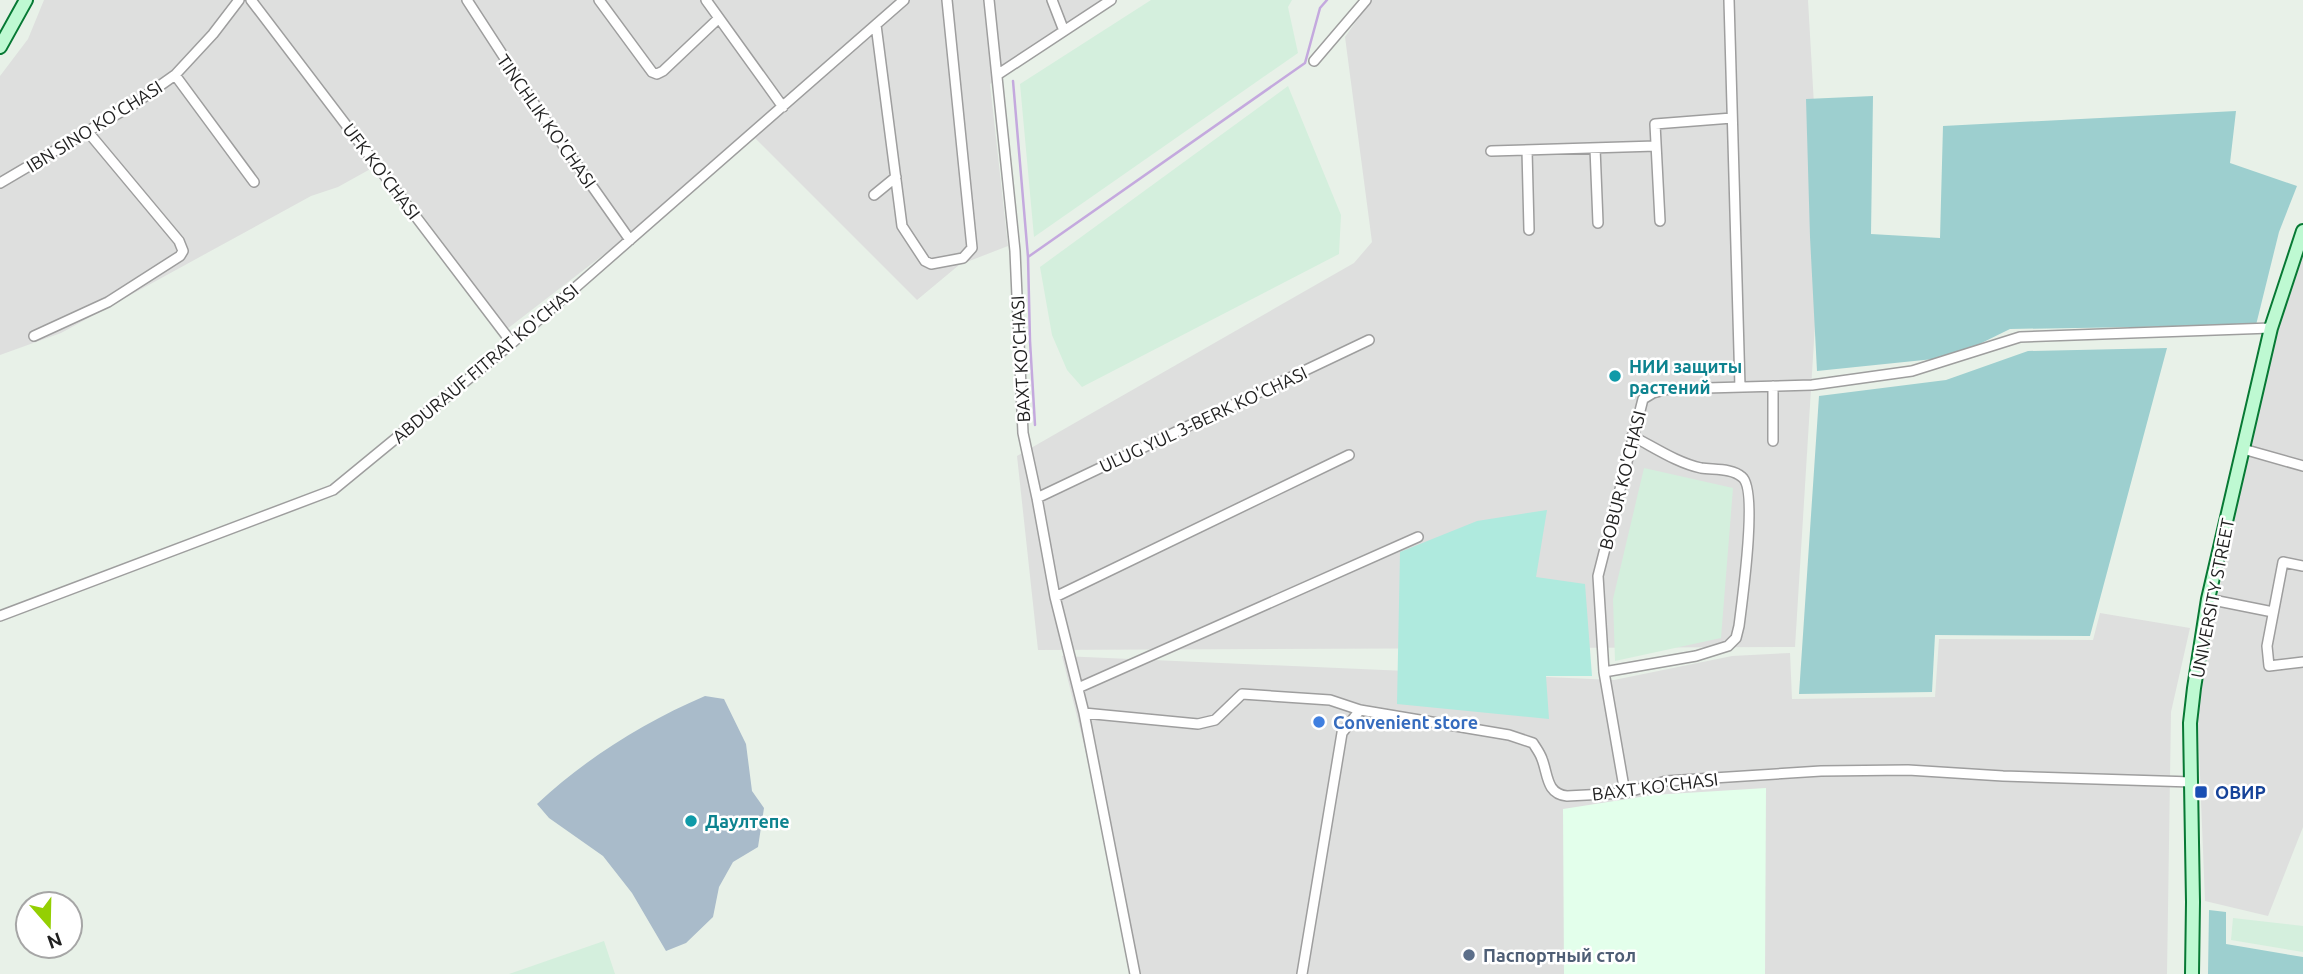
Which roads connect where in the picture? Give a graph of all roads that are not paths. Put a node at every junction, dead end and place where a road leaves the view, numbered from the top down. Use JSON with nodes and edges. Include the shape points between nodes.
{"nodes":[{"id":1,"x":24,"y":0,"type":"edge"},
{"id":2,"x":239,"y":0,"type":"edge"},
{"id":3,"x":251,"y":0,"type":"edge"},
{"id":4,"x":467,"y":0,"type":"edge"},
{"id":5,"x":599,"y":0,"type":"edge"},
{"id":6,"x":706,"y":0,"type":"edge"},
{"id":7,"x":904,"y":0,"type":"edge"},
{"id":8,"x":947,"y":0,"type":"edge"},
{"id":9,"x":989,"y":0,"type":"edge"},
{"id":10,"x":1052,"y":0,"type":"edge"},
{"id":11,"x":1111,"y":0,"type":"edge"},
{"id":12,"x":1366,"y":0,"type":"edge"},
{"id":13,"x":1729,"y":0,"type":"edge"},
{"id":14,"x":719,"y":18,"type":"junction"},
{"id":15,"x":876,"y":25,"type":"junction"},
{"id":16,"x":1064,"y":31,"type":"junction"},
{"id":17,"x":0,"y":38,"type":"edge"},
{"id":18,"x":0,"y":47,"type":"edge"},
{"id":19,"x":1314,"y":61,"type":"dead end"},
{"id":20,"x":176,"y":75,"type":"junction"},
{"id":21,"x":997,"y":75,"type":"junction"},
{"id":22,"x":783,"y":107,"type":"junction"},
{"id":23,"x":1732,"y":118,"type":"junction"},
{"id":24,"x":88,"y":132,"type":"junction"},
{"id":25,"x":1656,"y":146,"type":"junction"},
{"id":26,"x":1595,"y":148,"type":"junction"},
{"id":27,"x":1491,"y":150,"type":"dead end"},
{"id":28,"x":1527,"y":150,"type":"junction"},
{"id":29,"x":896,"y":177,"type":"junction"},
{"id":30,"x":254,"y":182,"type":"dead end"},
{"id":31,"x":0,"y":183,"type":"edge"},
{"id":32,"x":874,"y":195,"type":"dead end"},
{"id":33,"x":1660,"y":221,"type":"dead end"},
{"id":34,"x":1598,"y":223,"type":"dead end"},
{"id":35,"x":1529,"y":230,"type":"dead end"},
{"id":36,"x":2303,"y":231,"type":"edge"},
{"id":37,"x":630,"y":240,"type":"junction"},
{"id":38,"x":2272,"y":328,"type":"junction"},
{"id":39,"x":34,"y":336,"type":"dead end"},
{"id":40,"x":1370,"y":340,"type":"dead end"},
{"id":41,"x":512,"y":343,"type":"junction"},
{"id":42,"x":1773,"y":386,"type":"junction"},
{"id":43,"x":1740,"y":387,"type":"junction"},
{"id":44,"x":1632,"y":436,"type":"junction"},
{"id":45,"x":1773,"y":440,"type":"dead end"},
{"id":46,"x":2243,"y":449,"type":"junction"},
{"id":47,"x":1349,"y":455,"type":"dead end"},
{"id":48,"x":2303,"y":466,"type":"edge"},
{"id":49,"x":1037,"y":498,"type":"junction"},
{"id":50,"x":1418,"y":537,"type":"dead end"},
{"id":51,"x":2303,"y":566,"type":"edge"},
{"id":52,"x":1055,"y":597,"type":"junction"},
{"id":53,"x":2208,"y":599,"type":"junction"},
{"id":54,"x":2273,"y":612,"type":"junction"},
{"id":55,"x":0,"y":616,"type":"edge"},
{"id":56,"x":2303,"y":662,"type":"edge"},
{"id":57,"x":1604,"y":672,"type":"junction"},
{"id":58,"x":1078,"y":688,"type":"junction"},
{"id":59,"x":1360,"y":710,"type":"junction"},
{"id":60,"x":1084,"y":713,"type":"junction"},
{"id":61,"x":2192,"y":782,"type":"junction"},
{"id":62,"x":1625,"y":793,"type":"junction"},
{"id":63,"x":1135,"y":974,"type":"edge"},
{"id":64,"x":1301,"y":974,"type":"edge"},
{"id":65,"x":2192,"y":974,"type":"edge"}],
"edges":[{"from":1,"to":17,"type":"main road"},
{"from":1,"to":18,"type":"main road"},
{"from":2,"to":20,"type":"street","name":"IBN SINO KO'CHASI"},
{"from":3,"to":41,"type":"street","name":"UFK KO'CHASI"},
{"from":4,"to":37,"type":"street","name":"TINCHLIK KO'CHASI"},
{"from":5,"to":14,"type":"street","via":[[657,74]]},
{"from":6,"to":14,"type":"street"},
{"from":7,"to":15,"type":"street","name":"ABDURAUF FITRAT KO'CHASI"},
{"from":8,"to":29,"type":"street","via":[[969,253],[932,264],[925,261],[902,226]]},
{"from":9,"to":21,"type":"street","name":"BAXT KO'CHASI"},
{"from":10,"to":16,"type":"street"},
{"from":11,"to":16,"type":"street"},
{"from":12,"to":19,"type":"street"},
{"from":13,"to":23,"type":"street"},
{"from":14,"to":22,"type":"street"},
{"from":15,"to":22,"type":"street","name":"ABDURAUF FITRAT KO'CHASI"},
{"from":15,"to":29,"type":"street"},
{"from":16,"to":21,"type":"street"},
{"from":20,"to":24,"type":"street","name":"IBN SINO KO'CHASI"},
{"from":20,"to":30,"type":"street"},
{"from":21,"to":49,"type":"street","name":"BAXT KO'CHASI","via":[[1014,251],[1023,433]]},
{"from":22,"to":37,"type":"street","name":"ABDURAUF FITRAT KO'CHASI"},
{"from":23,"to":25,"type":"street","via":[[1655,124]]},
{"from":23,"to":43,"type":"street"},
{"from":24,"to":31,"type":"street","name":"IBN SINO KO'CHASI"},
{"from":24,"to":39,"type":"street","via":[[183,251],[108,302]]},
{"from":25,"to":26,"type":"street"},
{"from":25,"to":33,"type":"street"},
{"from":26,"to":28,"type":"street"},
{"from":26,"to":34,"type":"street"},
{"from":27,"to":28,"type":"street"},
{"from":28,"to":35,"type":"street"},
{"from":29,"to":32,"type":"street"},
{"from":36,"to":38,"type":"main road","name":"UNIVERSITY STREET"},
{"from":37,"to":41,"type":"street","name":"ABDURAUF FITRAT KO'CHASI"},
{"from":38,"to":42,"type":"street","name":"BOBUR KO'CHASI","via":[[2020,337],[1912,371]]},
{"from":38,"to":46,"type":"main road","name":"UNIVERSITY STREET"},
{"from":40,"to":49,"type":"street","name":"ULUG YUL 3-BERK KO'CHASI"},
{"from":41,"to":55,"type":"street","name":"ABDURAUF FITRAT KO'CHASI","via":[[333,490]]},
{"from":42,"to":43,"type":"street","name":"BOBUR KO'CHASI"},
{"from":42,"to":45,"type":"street"},
{"from":43,"to":44,"type":"street","name":"BOBUR KO'CHASI","via":[[1653,393],[1643,399]]},
{"from":44,"to":57,"type":"street","name":"BOBUR KO'CHASI","via":[[1598,576]]},
{"from":44,"to":57,"type":"street","via":[[1686,464],[1740,474],[1745,479],[1749,531],[1739,626],[1737,638],[1728,646]]},
{"from":46,"to":48,"type":"street"},
{"from":46,"to":53,"type":"main road","name":"UNIVERSITY STREET"},
{"from":47,"to":52,"type":"street"},
{"from":49,"to":52,"type":"street","name":"BAXT KO'CHASI"},
{"from":50,"to":58,"type":"street"},
{"from":51,"to":54,"type":"street","via":[[2283,562]]},
{"from":52,"to":58,"type":"street","name":"BAXT KO'CHASI"},
{"from":53,"to":54,"type":"street"},
{"from":53,"to":61,"type":"main road","name":"UNIVERSITY STREET","via":[[2190,723]]},
{"from":54,"to":56,"type":"street","via":[[2269,666]]},
{"from":57,"to":62,"type":"street","name":"BOBUR KO'CHASI"},
{"from":58,"to":60,"type":"street","name":"BAXT KO'CHASI"},
{"from":59,"to":60,"type":"street","name":"BAXT KO'CHASI","via":[[1330,700],[1242,694],[1215,720],[1198,724]]},
{"from":59,"to":62,"type":"street","name":"BAXT KO'CHASI","via":[[1533,743],[1549,785],[1561,795]]},
{"from":59,"to":64,"type":"street","via":[[1342,733]]},
{"from":60,"to":63,"type":"street","name":"BAXT KO'CHASI"},
{"from":61,"to":62,"type":"street","name":"BAXT KO'CHASI","via":[[1908,770],[1821,771],[1666,781]]},
{"from":61,"to":65,"type":"main road","name":"UNIVERSITY STREET"}]}
